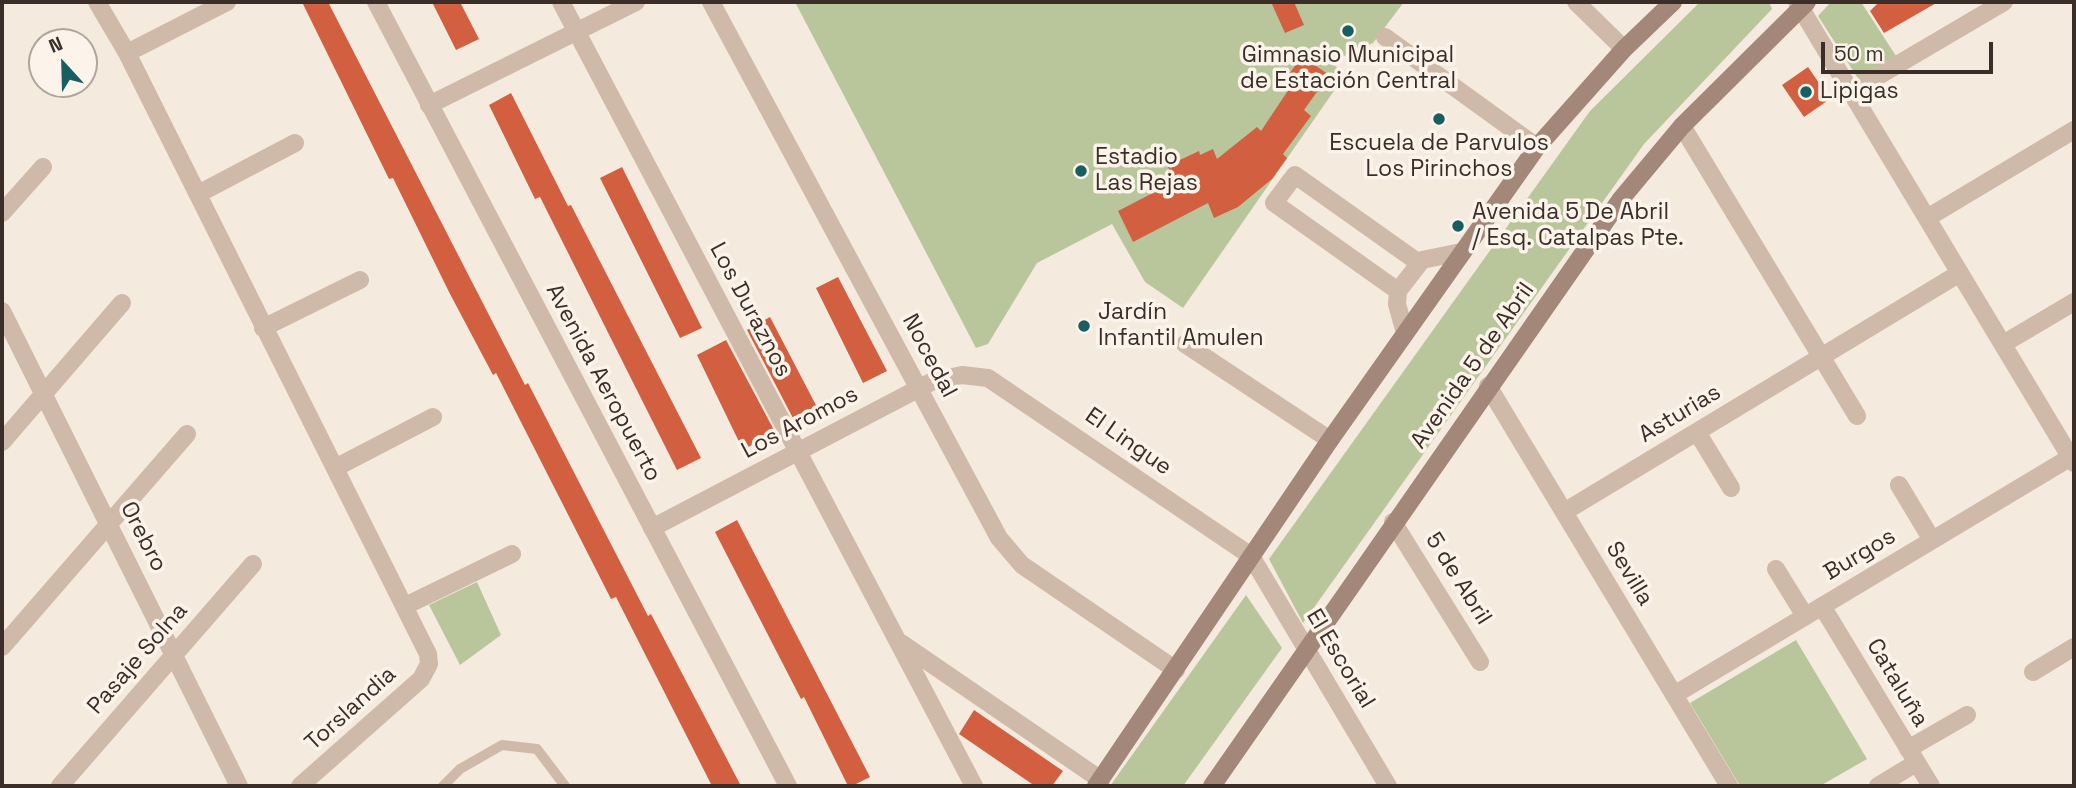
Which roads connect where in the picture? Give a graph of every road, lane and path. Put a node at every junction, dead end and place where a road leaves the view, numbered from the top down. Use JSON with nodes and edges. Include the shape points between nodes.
{"nodes":[{"id":1,"x":97,"y":2,"type":"edge"},
{"id":2,"x":227,"y":2,"type":"edge"},
{"id":3,"x":376,"y":2,"type":"edge"},
{"id":4,"x":561,"y":2,"type":"edge"},
{"id":5,"x":636,"y":2,"type":"edge"},
{"id":6,"x":711,"y":2,"type":"edge"},
{"id":7,"x":1576,"y":2,"type":"edge"},
{"id":8,"x":1672,"y":2,"type":"edge"},
{"id":9,"x":2004,"y":2,"type":"edge"},
{"id":10,"x":1801,"y":4,"type":"edge"},
{"id":11,"x":576,"y":32,"type":"junction"},
{"id":12,"x":1385,"y":37,"type":"dead end"},
{"id":13,"x":1624,"y":50,"type":"junction"},
{"id":14,"x":127,"y":52,"type":"junction"},
{"id":15,"x":1851,"y":92,"type":"junction"},
{"id":16,"x":429,"y":105,"type":"junction"},
{"id":17,"x":1682,"y":126,"type":"junction"},
{"id":18,"x":2074,"y":130,"type":"edge"},
{"id":19,"x":296,"y":143,"type":"dead end"},
{"id":20,"x":1537,"y":147,"type":"junction"},
{"id":21,"x":43,"y":167,"type":"dead end"},
{"id":22,"x":198,"y":194,"type":"junction"},
{"id":23,"x":2,"y":213,"type":"edge"},
{"id":24,"x":1927,"y":218,"type":"junction"},
{"id":25,"x":1461,"y":252,"type":"junction"},
{"id":26,"x":1419,"y":263,"type":"junction"},
{"id":27,"x":1960,"y":274,"type":"junction"},
{"id":28,"x":360,"y":280,"type":"dead end"},
{"id":29,"x":1398,"y":291,"type":"junction"},
{"id":30,"x":2074,"y":302,"type":"edge"},
{"id":31,"x":122,"y":303,"type":"dead end"},
{"id":32,"x":2,"y":311,"type":"edge"},
{"id":33,"x":263,"y":328,"type":"junction"},
{"id":34,"x":1405,"y":332,"type":"junction"},
{"id":35,"x":1185,"y":344,"type":"dead end"},
{"id":36,"x":2003,"y":344,"type":"junction"},
{"id":37,"x":1822,"y":357,"type":"junction"},
{"id":38,"x":975,"y":375,"type":"joint"},
{"id":39,"x":1488,"y":386,"type":"junction"},
{"id":40,"x":919,"y":388,"type":"junction"},
{"id":41,"x":43,"y":393,"type":"junction"},
{"id":42,"x":1857,"y":416,"type":"dead end"},
{"id":43,"x":433,"y":417,"type":"dead end"},
{"id":44,"x":1697,"y":432,"type":"junction"},
{"id":45,"x":187,"y":434,"type":"dead end"},
{"id":46,"x":1330,"y":440,"type":"junction"},
{"id":47,"x":2,"y":442,"type":"edge"},
{"id":48,"x":797,"y":452,"type":"junction"},
{"id":49,"x":2072,"y":460,"type":"edge"},
{"id":50,"x":335,"y":468,"type":"junction"},
{"id":51,"x":1899,"y":485,"type":"dead end"},
{"id":52,"x":1731,"y":488,"type":"dead end"},
{"id":53,"x":1564,"y":512,"type":"junction"},
{"id":54,"x":1393,"y":522,"type":"junction"},
{"id":55,"x":108,"y":524,"type":"junction"},
{"id":56,"x":652,"y":528,"type":"junction"},
{"id":57,"x":1932,"y":540,"type":"junction"},
{"id":58,"x":512,"y":554,"type":"dead end"},
{"id":59,"x":1251,"y":556,"type":"junction"},
{"id":60,"x":253,"y":564,"type":"dead end"},
{"id":61,"x":1776,"y":569,"type":"dead end"},
{"id":62,"x":405,"y":606,"type":"junction"},
{"id":63,"x":1822,"y":606,"type":"junction"},
{"id":64,"x":1805,"y":616,"type":"junction"},
{"id":65,"x":898,"y":641,"type":"junction"},
{"id":66,"x":2074,"y":647,"type":"edge"},
{"id":67,"x":2,"y":648,"type":"edge"},
{"id":68,"x":1305,"y":648,"type":"junction"},
{"id":69,"x":174,"y":654,"type":"junction"},
{"id":70,"x":1480,"y":662,"type":"dead end"},
{"id":71,"x":1176,"y":670,"type":"junction"},
{"id":72,"x":2033,"y":672,"type":"dead end"},
{"id":73,"x":1674,"y":695,"type":"junction"},
{"id":74,"x":1967,"y":715,"type":"dead end"},
{"id":75,"x":1912,"y":756,"type":"junction"},
{"id":76,"x":1099,"y":783,"type":"edge"},
{"id":77,"x":60,"y":786,"type":"edge"},
{"id":78,"x":239,"y":786,"type":"edge"},
{"id":79,"x":300,"y":786,"type":"edge"},
{"id":80,"x":443,"y":786,"type":"edge"},
{"id":81,"x":565,"y":786,"type":"edge"},
{"id":82,"x":788,"y":786,"type":"edge"},
{"id":83,"x":974,"y":786,"type":"edge"},
{"id":84,"x":1212,"y":786,"type":"edge"},
{"id":85,"x":1388,"y":786,"type":"edge"},
{"id":86,"x":1729,"y":786,"type":"edge"},
{"id":87,"x":1878,"y":786,"type":"edge"},
{"id":88,"x":1931,"y":786,"type":"edge"}],
"edges":[{"from":1,"to":14,"type":"street"},
{"from":2,"to":14,"type":"street"},
{"from":3,"to":16,"type":"street","name":"Avenida Aeropuerto"},
{"from":4,"to":11,"type":"street","name":"Los Duraznos"},
{"from":5,"to":11,"type":"street"},
{"from":6,"to":40,"type":"street","name":"Nocedal"},
{"from":7,"to":13,"type":"street"},
{"from":8,"to":13,"type":"main road"},
{"from":9,"to":15,"type":"street"},
{"from":10,"to":15,"type":"street"},
{"from":10,"to":17,"type":"main road","name":"Avenida 5 de Abril"},
{"from":11,"to":16,"type":"street"},
{"from":11,"to":48,"type":"street","name":"Los Duraznos"},
{"from":12,"to":20,"type":"street"},
{"from":13,"to":20,"type":"main road"},
{"from":14,"to":22,"type":"street"},
{"from":15,"to":24,"type":"street"},
{"from":16,"to":56,"type":"street","name":"Avenida Aeropuerto"},
{"from":17,"to":37,"type":"street"},
{"from":17,"to":39,"type":"main road","name":"Avenida 5 de Abril","via":[[1621,198]]},
{"from":18,"to":24,"type":"street"},
{"from":19,"to":22,"type":"street"},
{"from":20,"to":25,"type":"main road"},
{"from":21,"to":23,"type":"street"},
{"from":22,"to":33,"type":"street"},
{"from":24,"to":27,"type":"street"},
{"from":25,"to":26,"type":"street","via":[[1430,256]]},
{"from":25,"to":34,"type":"main road"},
{"from":26,"to":29,"type":"street"},
{"from":26,"to":29,"type":"street","via":[[1295,175],[1274,203]]},
{"from":27,"to":36,"type":"street"},
{"from":27,"to":37,"type":"street","name":"Asturias"},
{"from":28,"to":33,"type":"street"},
{"from":29,"to":34,"type":"street"},
{"from":30,"to":36,"type":"street"},
{"from":31,"to":41,"type":"street"},
{"from":32,"to":41,"type":"street","name":"Orebro"},
{"from":33,"to":50,"type":"street"},
{"from":34,"to":46,"type":"main road"},
{"from":35,"to":46,"type":"street"},
{"from":36,"to":49,"type":"street"},
{"from":37,"to":42,"type":"street"},
{"from":37,"to":44,"type":"street","name":"Asturias"},
{"from":38,"to":40,"type":"street","name":"Los Aromos","via":[[947,377]]},
{"from":38,"to":59,"type":"street","name":"El Lingue","via":[[1000,383]]},
{"from":39,"to":53,"type":"street","name":"Sevilla"},
{"from":39,"to":54,"type":"main road","name":"Avenida 5 de Abril"},
{"from":40,"to":48,"type":"street","name":"Los Aromos"},
{"from":40,"to":71,"type":"street","name":"Nocedal","via":[[1008,552]]},
{"from":41,"to":47,"type":"street"},
{"from":41,"to":55,"type":"street","name":"Orebro"},
{"from":43,"to":50,"type":"street"},
{"from":44,"to":52,"type":"street"},
{"from":44,"to":53,"type":"street","name":"Asturias"},
{"from":45,"to":55,"type":"street"},
{"from":46,"to":59,"type":"main road"},
{"from":48,"to":56,"type":"street","name":"Los Aromos"},
{"from":48,"to":65,"type":"street","name":"Los Duraznos"},
{"from":49,"to":57,"type":"street","name":"Burgos"},
{"from":50,"to":62,"type":"street"},
{"from":51,"to":57,"type":"street"},
{"from":53,"to":73,"type":"street","name":"Sevilla"},
{"from":54,"to":68,"type":"main road","name":"Avenida 5 de Abril"},
{"from":54,"to":70,"type":"street","name":"5 de Abril"},
{"from":55,"to":67,"type":"street"},
{"from":55,"to":69,"type":"street","name":"Orebro"},
{"from":56,"to":82,"type":"street","name":"Avenida Aeropuerto"},
{"from":57,"to":63,"type":"street","name":"Burgos"},
{"from":58,"to":62,"type":"street"},
{"from":59,"to":68,"type":"street","name":"El Escorial"},
{"from":59,"to":71,"type":"main road"},
{"from":60,"to":69,"type":"street","name":"Pasaje Solna"},
{"from":61,"to":64,"type":"street"},
{"from":62,"to":79,"type":"street","name":"Torslandia","via":[[425,645],[429,664],[421,678]]},
{"from":63,"to":64,"type":"street","name":"Burgos"},
{"from":63,"to":75,"type":"street","name":"Cataluña"},
{"from":64,"to":73,"type":"street","name":"Burgos"},
{"from":65,"to":76,"type":"street","name":"Los Duraznos"},
{"from":65,"to":83,"type":"street","name":"Los Duraznos"},
{"from":66,"to":72,"type":"street"},
{"from":68,"to":84,"type":"main road","name":"Avenida 5 de Abril"},
{"from":68,"to":85,"type":"street","name":"El Escorial"},
{"from":69,"to":77,"type":"street","name":"Pasaje Solna"},
{"from":69,"to":78,"type":"street","name":"Orebro"},
{"from":71,"to":76,"type":"main road"},
{"from":73,"to":86,"type":"street","name":"Sevilla"},
{"from":74,"to":75,"type":"street"},
{"from":75,"to":87,"type":"street"},
{"from":75,"to":88,"type":"street","name":"Cataluña"},
{"from":80,"to":81,"type":"lane","via":[[460,769],[502,745],[537,748]]}]}
